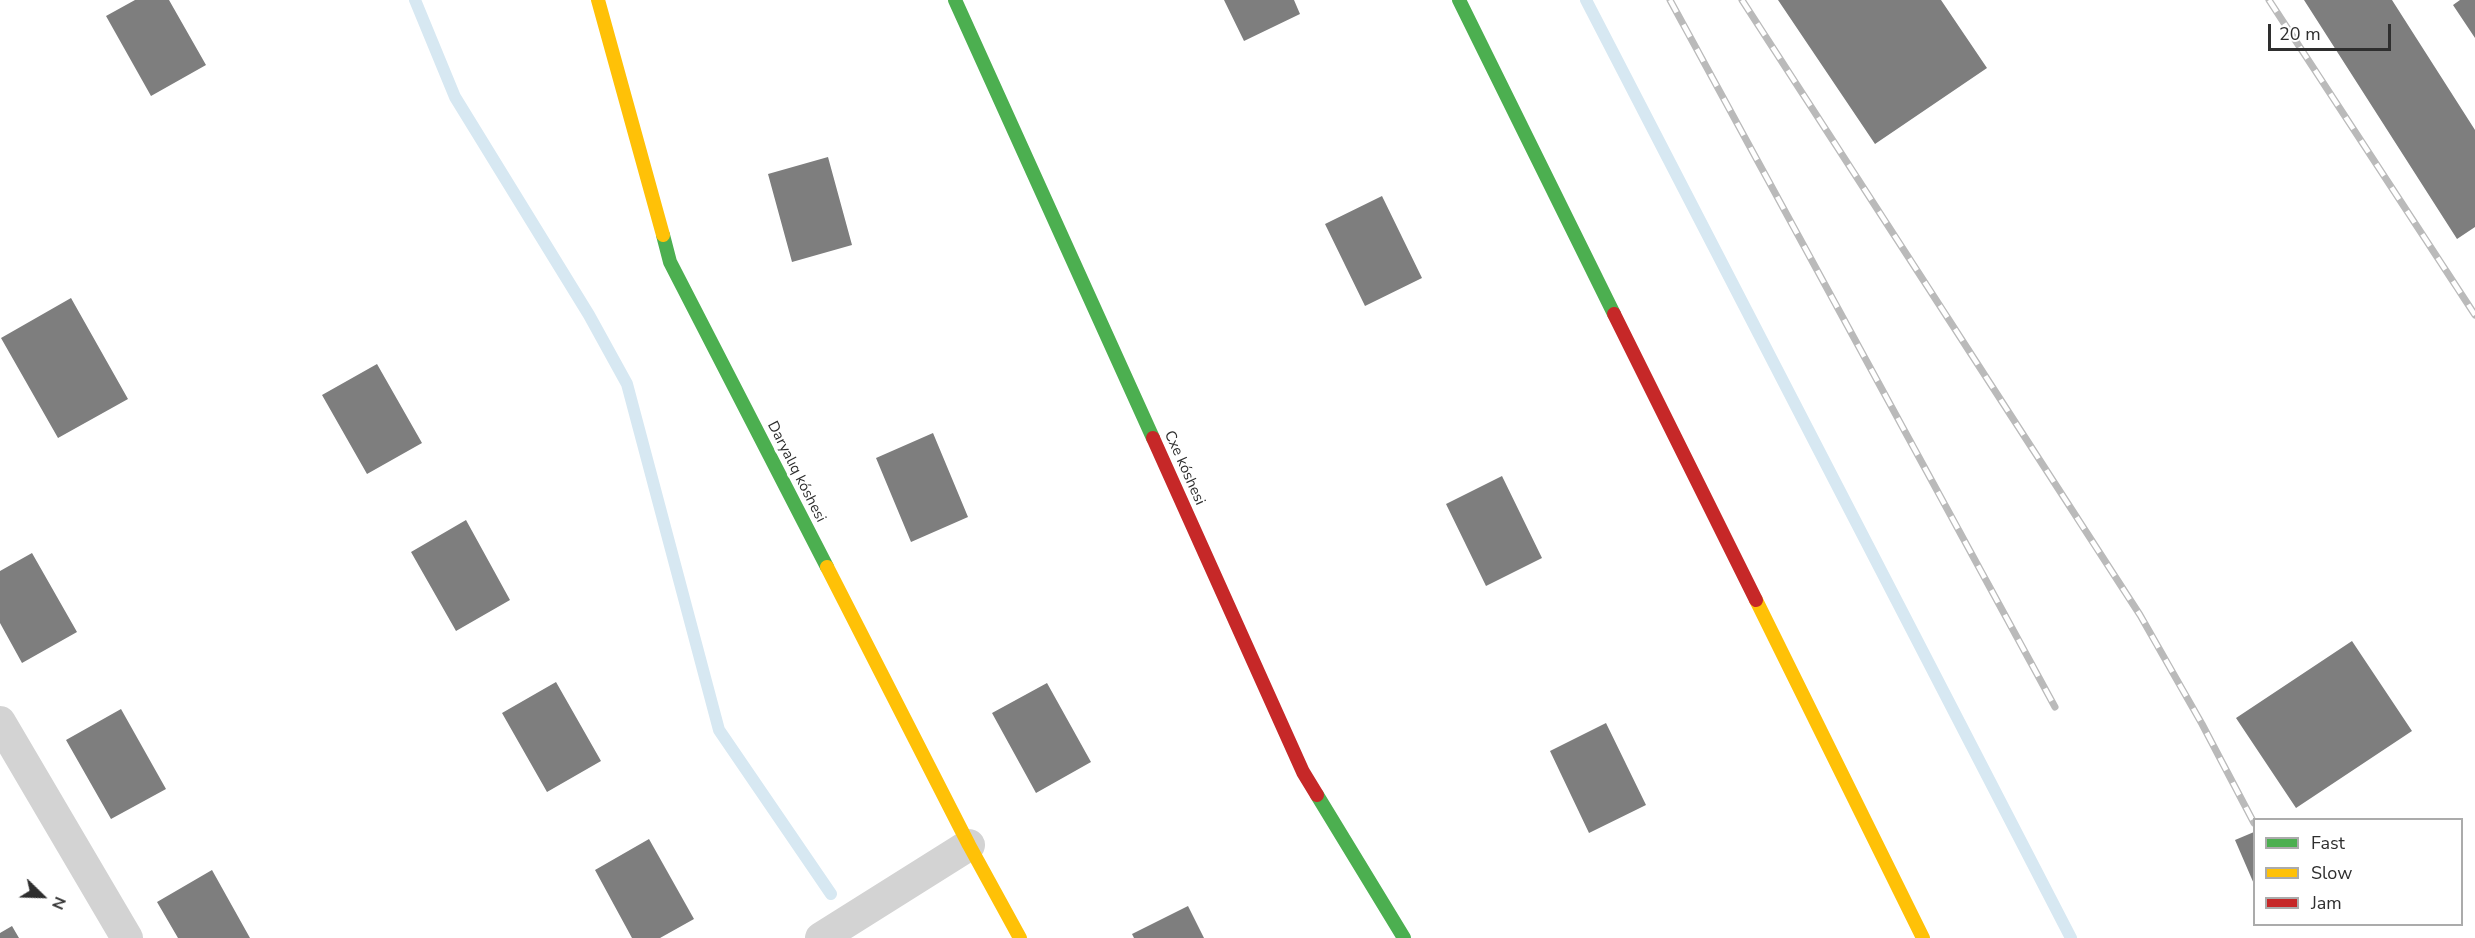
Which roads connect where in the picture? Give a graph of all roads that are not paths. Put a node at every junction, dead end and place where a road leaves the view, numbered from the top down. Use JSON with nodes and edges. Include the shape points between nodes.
{"nodes":[{"id":1,"x":597,"y":0,"type":"edge"},
{"id":2,"x":955,"y":0,"type":"edge"},
{"id":3,"x":1459,"y":0,"type":"edge"},
{"id":4,"x":0,"y":722,"type":"edge"},
{"id":5,"x":969,"y":845,"type":"junction"},
{"id":6,"x":127,"y":938,"type":"edge"},
{"id":7,"x":821,"y":938,"type":"edge"},
{"id":8,"x":1020,"y":938,"type":"edge"},
{"id":9,"x":1404,"y":938,"type":"edge"},
{"id":10,"x":1923,"y":938,"type":"edge"}],
"edges":[{"from":1,"to":5,"type":"street","name":"Daryalıq kóshesi","via":[[670,262]]},
{"from":2,"to":9,"type":"street","name":"Cxe kóshesi","via":[[1303,772]]},
{"from":3,"to":10,"type":"street"},
{"from":4,"to":6,"type":"street"},
{"from":5,"to":7,"type":"street"},
{"from":5,"to":8,"type":"street","name":"Daryalıq kóshesi"}]}
